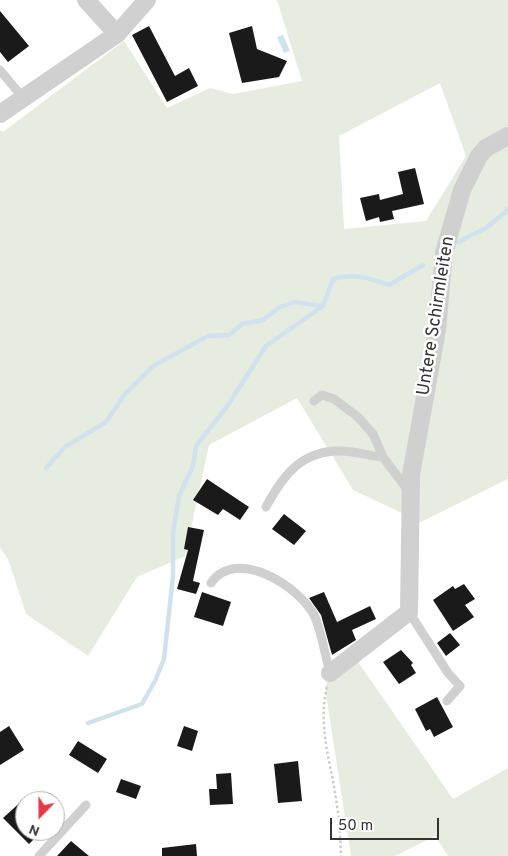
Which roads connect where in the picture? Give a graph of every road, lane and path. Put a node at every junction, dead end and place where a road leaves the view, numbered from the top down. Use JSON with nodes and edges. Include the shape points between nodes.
{"nodes":[{"id":1,"x":86,"y":0,"type":"edge"},
{"id":2,"x":146,"y":0,"type":"edge"},
{"id":3,"x":117,"y":34,"type":"junction"},
{"id":4,"x":0,"y":70,"type":"edge"},
{"id":5,"x":23,"y":98,"type":"junction"},
{"id":6,"x":0,"y":114,"type":"edge"},
{"id":7,"x":508,"y":136,"type":"edge"},
{"id":8,"x":314,"y":401,"type":"dead end"},
{"id":9,"x":383,"y":457,"type":"junction"},
{"id":10,"x":411,"y":487,"type":"junction"},
{"id":11,"x":266,"y":507,"type":"dead end"},
{"id":12,"x":212,"y":583,"type":"dead end"},
{"id":13,"x":409,"y":612,"type":"junction"},
{"id":14,"x":330,"y":673,"type":"junction"},
{"id":15,"x":447,"y":701,"type":"dead end"},
{"id":16,"x":86,"y":805,"type":"dead end"},
{"id":17,"x":39,"y":856,"type":"edge"},
{"id":18,"x":341,"y":856,"type":"edge"}],
"edges":[{"from":1,"to":3,"type":"street"},
{"from":2,"to":3,"type":"street"},
{"from":3,"to":5,"type":"street"},
{"from":4,"to":5,"type":"lane"},
{"from":5,"to":6,"type":"street"},
{"from":7,"to":10,"type":"street","name":"Untere Schirmleiten","via":[[486,148],[479,156],[462,190],[444,253],[437,330]]},
{"from":8,"to":9,"type":"lane","via":[[322,395],[334,399],[358,416],[373,434]]},
{"from":9,"to":10,"type":"lane","via":[[407,488]]},
{"from":9,"to":11,"type":"lane","via":[[341,451],[314,454],[293,466],[278,484]]},
{"from":10,"to":13,"type":"street","name":"Untere Schirmleiten"},
{"from":12,"to":14,"type":"lane","via":[[216,575],[234,567],[247,567],[294,592],[315,616]]},
{"from":13,"to":14,"type":"street"},
{"from":13,"to":15,"type":"lane","via":[[448,673],[460,686]]},
{"from":14,"to":18,"type":"path","via":[[324,698],[324,740],[337,805]]},
{"from":16,"to":17,"type":"lane"}]}
